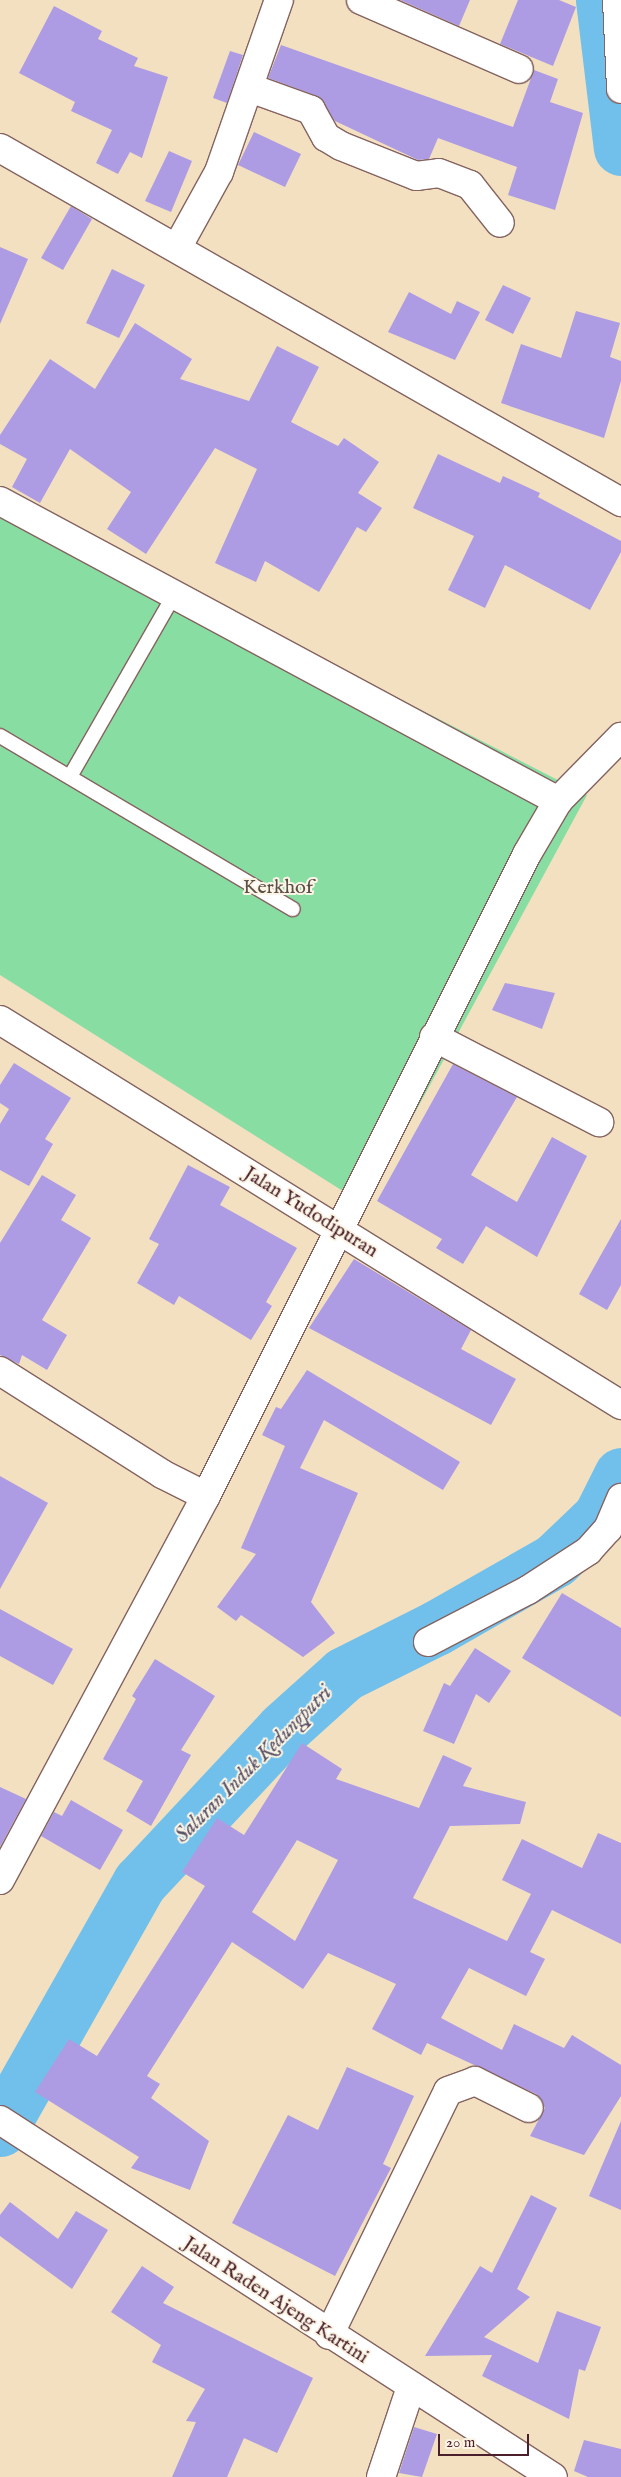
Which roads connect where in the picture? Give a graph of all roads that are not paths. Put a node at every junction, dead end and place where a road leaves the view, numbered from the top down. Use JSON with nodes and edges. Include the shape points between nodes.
{"nodes":[{"id":1,"x":278,"y":0,"type":"edge"},
{"id":2,"x":361,"y":0,"type":"edge"},
{"id":3,"x":617,"y":0,"type":"edge"},
{"id":4,"x":519,"y":69,"type":"dead end"},
{"id":5,"x":250,"y":88,"type":"junction"},
{"id":6,"x":621,"y":89,"type":"edge"},
{"id":7,"x":0,"y":148,"type":"edge"},
{"id":8,"x":500,"y":223,"type":"dead end"},
{"id":9,"x":177,"y":248,"type":"junction"},
{"id":10,"x":0,"y":501,"type":"edge"},
{"id":11,"x":621,"y":502,"type":"edge"},
{"id":12,"x":173,"y":597,"type":"junction"},
{"id":13,"x":0,"y":736,"type":"edge"},
{"id":14,"x":621,"y":737,"type":"edge"},
{"id":15,"x":71,"y":775,"type":"junction"},
{"id":16,"x":558,"y":801,"type":"junction"},
{"id":17,"x":293,"y":909,"type":"dead end"},
{"id":18,"x":0,"y":1020,"type":"edge"},
{"id":19,"x":434,"y":1038,"type":"junction"},
{"id":20,"x":599,"y":1122,"type":"dead end"},
{"id":21,"x":340,"y":1230,"type":"junction"},
{"id":22,"x":0,"y":1371,"type":"edge"},
{"id":23,"x":621,"y":1405,"type":"edge"},
{"id":24,"x":206,"y":1496,"type":"junction"},
{"id":25,"x":621,"y":1498,"type":"edge"},
{"id":26,"x":428,"y":1642,"type":"dead end"},
{"id":27,"x":0,"y":1880,"type":"edge"},
{"id":28,"x":529,"y":2108,"type":"dead end"},
{"id":29,"x":0,"y":2120,"type":"edge"},
{"id":30,"x":330,"y":2336,"type":"junction"},
{"id":31,"x":411,"y":2387,"type":"junction"},
{"id":32,"x":381,"y":2477,"type":"edge"},
{"id":33,"x":553,"y":2477,"type":"edge"}],
"edges":[{"from":1,"to":5,"type":"street"},
{"from":2,"to":4,"type":"street"},
{"from":3,"to":6,"type":"street"},
{"from":5,"to":8,"type":"street","via":[[310,110],[326,137],[340,146],[416,176],[439,173],[470,185]]},
{"from":5,"to":9,"type":"street","via":[[219,172]]},
{"from":7,"to":9,"type":"street"},
{"from":9,"to":11,"type":"street"},
{"from":10,"to":12,"type":"street"},
{"from":12,"to":15,"type":"lane"},
{"from":12,"to":16,"type":"street"},
{"from":13,"to":15,"type":"lane"},
{"from":14,"to":16,"type":"street"},
{"from":15,"to":17,"type":"lane"},
{"from":16,"to":19,"type":"street"},
{"from":18,"to":21,"type":"street","name":"Jalan Yudodipuran"},
{"from":19,"to":20,"type":"street"},
{"from":19,"to":21,"type":"street"},
{"from":21,"to":23,"type":"street","name":"Jalan Yudodipuran"},
{"from":21,"to":24,"type":"street"},
{"from":22,"to":24,"type":"street","via":[[162,1474]]},
{"from":24,"to":27,"type":"street"},
{"from":25,"to":26,"type":"street","via":[[608,1529],[588,1551],[528,1590]]},
{"from":28,"to":30,"type":"street","via":[[475,2081],[448,2090]]},
{"from":29,"to":30,"type":"street","name":"Jalan Raden Ajeng Kartini"},
{"from":30,"to":31,"type":"street","name":"Jalan Raden Ajeng Kartini"},
{"from":31,"to":32,"type":"street"},
{"from":31,"to":33,"type":"street","name":"Jalan Raden Ajeng Kartini"}]}
